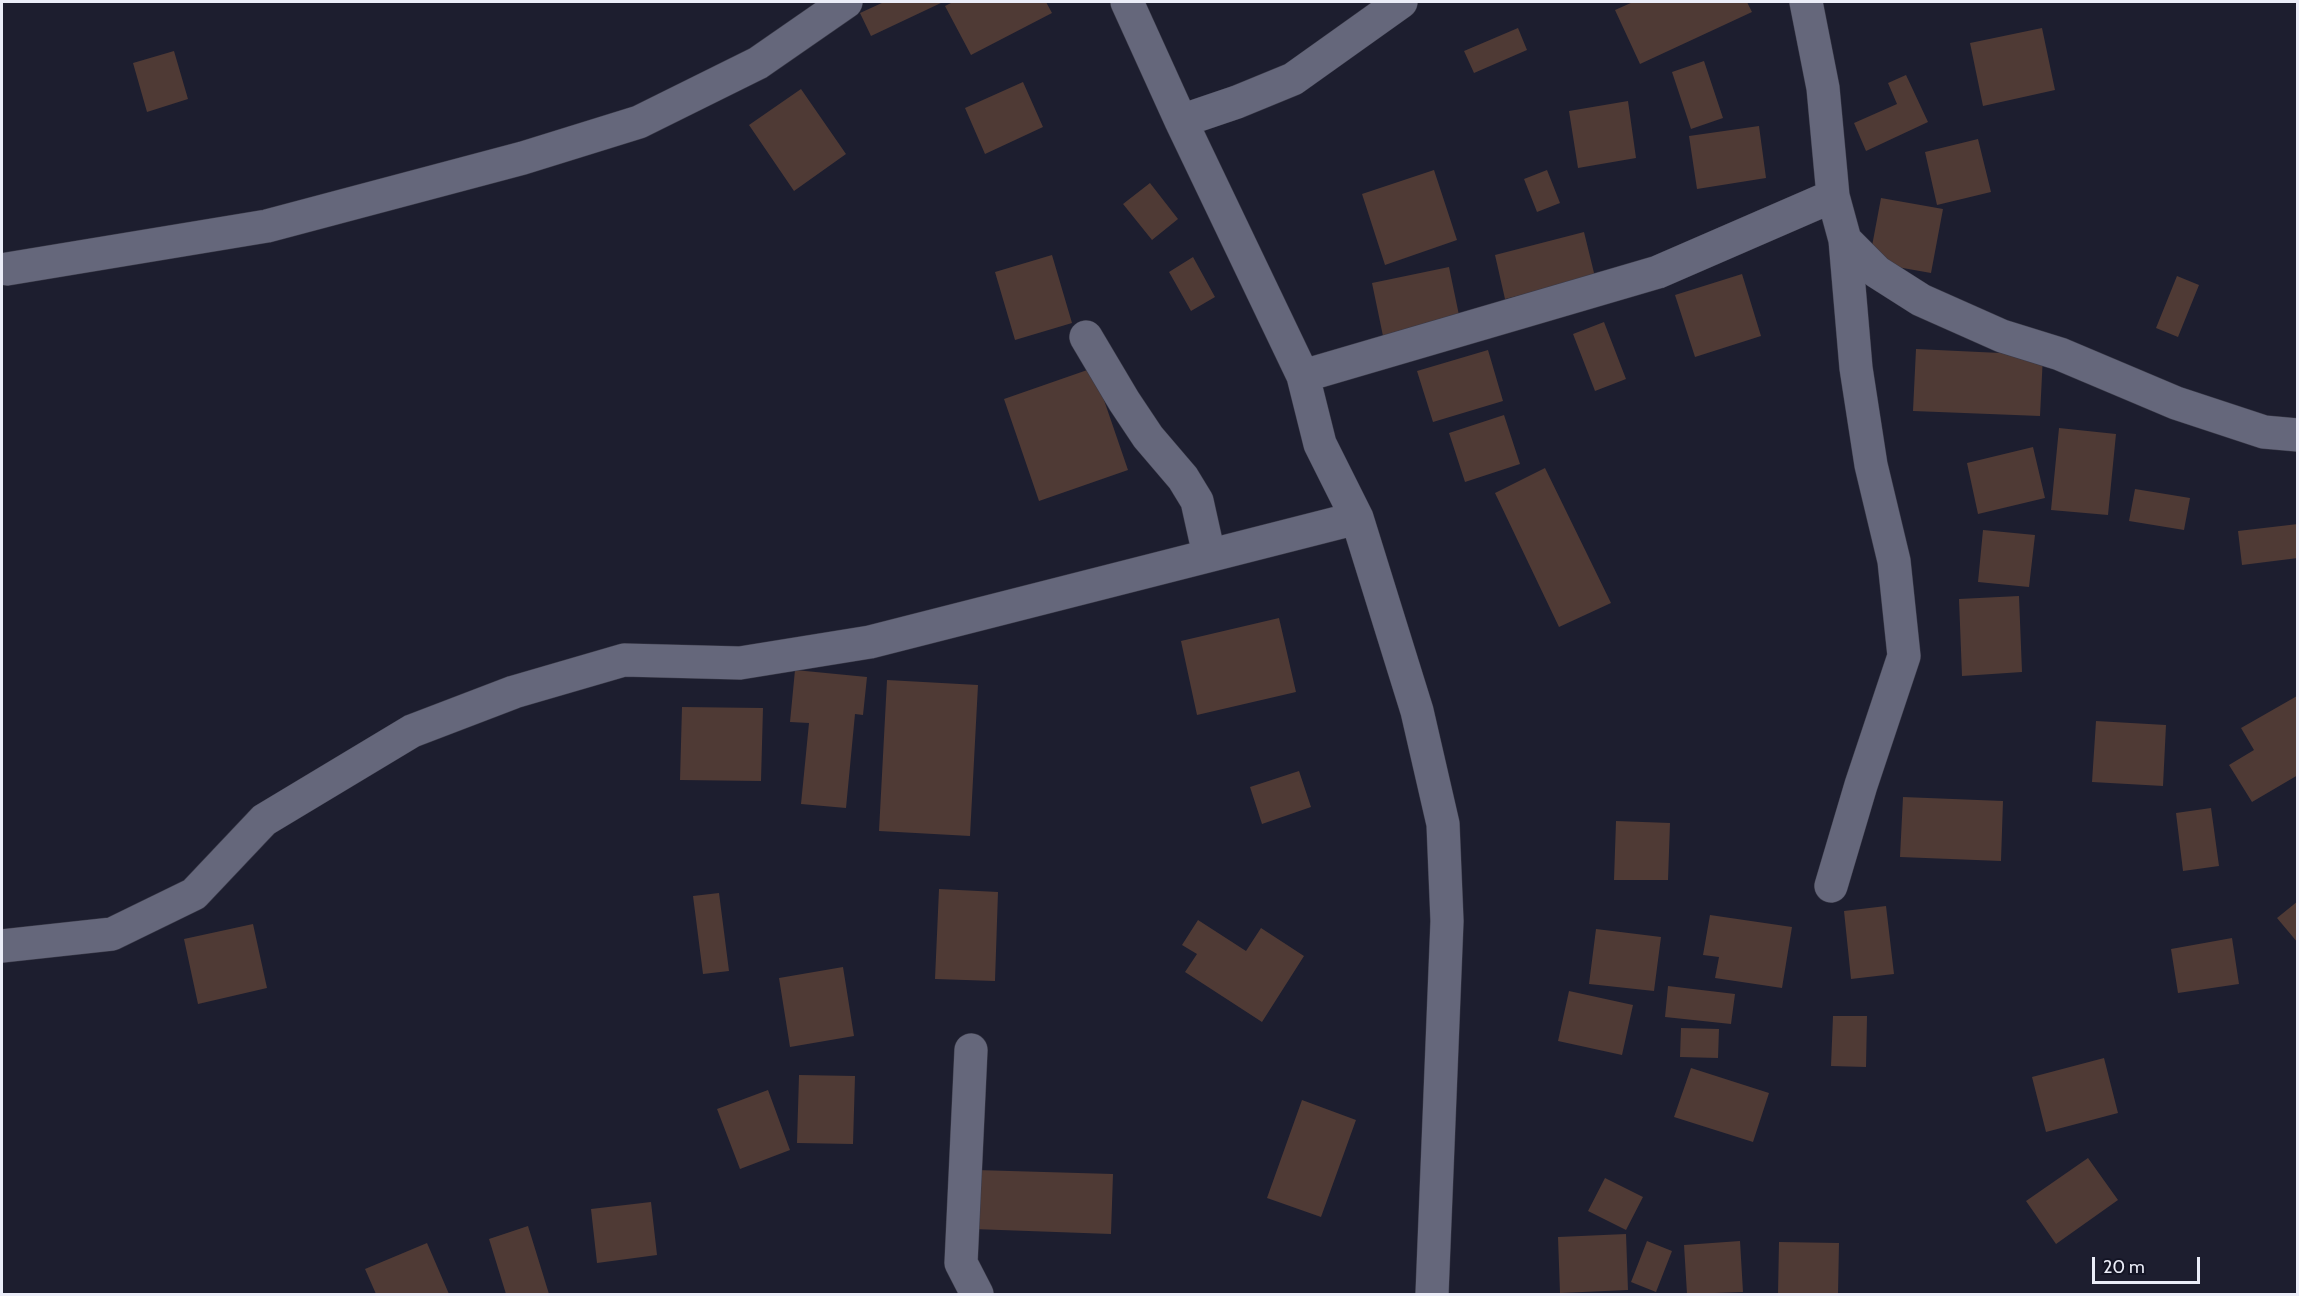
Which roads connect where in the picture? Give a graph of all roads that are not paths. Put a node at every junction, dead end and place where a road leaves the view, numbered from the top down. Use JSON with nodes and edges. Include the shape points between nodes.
{"nodes":[{"id":1,"x":846,"y":2,"type":"edge"},
{"id":2,"x":1127,"y":2,"type":"edge"},
{"id":3,"x":1401,"y":2,"type":"edge"},
{"id":4,"x":1806,"y":2,"type":"edge"},
{"id":5,"x":1181,"y":121,"type":"junction"},
{"id":6,"x":1833,"y":196,"type":"junction"},
{"id":7,"x":1845,"y":240,"type":"junction"},
{"id":8,"x":7,"y":269,"type":"dead end"},
{"id":9,"x":1086,"y":337,"type":"dead end"},
{"id":10,"x":1303,"y":376,"type":"junction"},
{"id":11,"x":2298,"y":435,"type":"edge"},
{"id":12,"x":1357,"y":518,"type":"junction"},
{"id":13,"x":1209,"y":555,"type":"junction"},
{"id":14,"x":1831,"y":886,"type":"dead end"},
{"id":15,"x":2,"y":946,"type":"edge"},
{"id":16,"x":971,"y":1050,"type":"dead end"},
{"id":17,"x":977,"y":1294,"type":"edge"},
{"id":18,"x":1432,"y":1294,"type":"edge"}],
"edges":[{"from":1,"to":8,"type":"street","via":[[758,63],[639,122],[523,158],[267,226]]},
{"from":2,"to":5,"type":"street"},
{"from":3,"to":5,"type":"street","via":[[1293,79]]},
{"from":4,"to":6,"type":"street","via":[[1823,88]]},
{"from":5,"to":10,"type":"street"},
{"from":6,"to":7,"type":"street"},
{"from":6,"to":10,"type":"street","via":[[1658,272]]},
{"from":7,"to":11,"type":"street","via":[[1877,272],[1921,300],[2002,336],[2060,354],[2176,403],[2264,432]]},
{"from":7,"to":14,"type":"street","via":[[1856,368],[1871,465],[1894,561],[1904,656]]},
{"from":9,"to":13,"type":"street","via":[[1148,437],[1197,501]]},
{"from":10,"to":12,"type":"street","via":[[1320,444]]},
{"from":12,"to":13,"type":"street"},
{"from":12,"to":18,"type":"street","via":[[1417,711],[1443,824],[1447,921]]},
{"from":13,"to":15,"type":"street","via":[[870,642],[740,663],[624,660],[514,692],[412,731],[264,820],[194,894],[112,934]]},
{"from":16,"to":17,"type":"street","via":[[961,1263]]}]}
